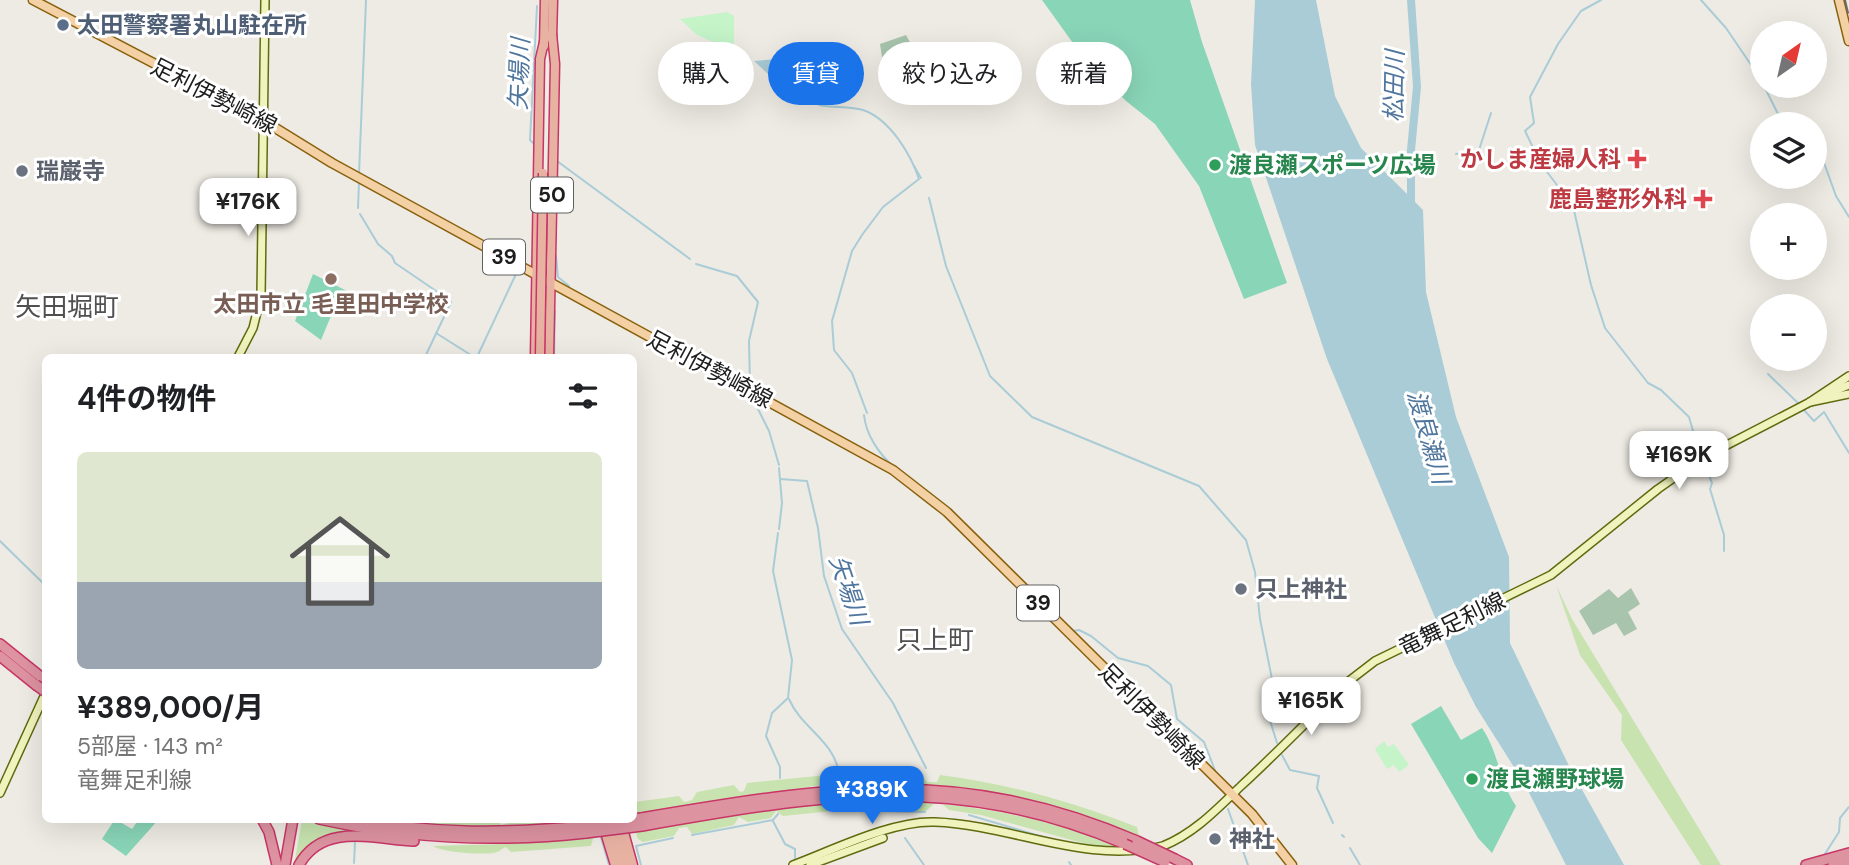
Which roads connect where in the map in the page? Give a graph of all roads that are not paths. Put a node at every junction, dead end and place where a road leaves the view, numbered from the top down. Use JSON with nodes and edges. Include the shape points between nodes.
{"nodes":[{"id":1,"x":33,"y":0,"type":"edge"},
{"id":2,"x":265,"y":0,"type":"edge"},
{"id":3,"x":545,"y":0,"type":"edge"},
{"id":4,"x":553,"y":0,"type":"edge"},
{"id":5,"x":1839,"y":0,"type":"edge"},
{"id":6,"x":552,"y":34,"type":"junction"},
{"id":7,"x":544,"y":41,"type":"junction"},
{"id":8,"x":1849,"y":41,"type":"edge"},
{"id":9,"x":264,"y":121,"type":"junction"},
{"id":10,"x":545,"y":173,"type":"junction"},
{"id":11,"x":536,"y":273,"type":"junction"},
{"id":12,"x":551,"y":282,"type":"junction"},
{"id":13,"x":240,"y":354,"type":"edge"},
{"id":14,"x":537,"y":354,"type":"edge"},
{"id":15,"x":537,"y":354,"type":"edge"},
{"id":16,"x":547,"y":354,"type":"edge"},
{"id":17,"x":547,"y":354,"type":"edge"},
{"id":18,"x":1849,"y":376,"type":"edge"},
{"id":19,"x":1849,"y":385,"type":"edge"},
{"id":20,"x":1849,"y":394,"type":"edge"},
{"id":21,"x":1810,"y":402,"type":"junction"},
{"id":22,"x":0,"y":645,"type":"edge"},
{"id":23,"x":0,"y":656,"type":"edge"},
{"id":24,"x":41,"y":682,"type":"edge"},
{"id":25,"x":42,"y":701,"type":"edge"},
{"id":26,"x":0,"y":793,"type":"edge"},
{"id":27,"x":1232,"y":795,"type":"junction"},
{"id":28,"x":641,"y":822,"type":"junction"},
{"id":29,"x":264,"y":823,"type":"edge"},
{"id":30,"x":294,"y":823,"type":"edge"},
{"id":31,"x":341,"y":823,"type":"edge"},
{"id":32,"x":377,"y":823,"type":"edge"},
{"id":33,"x":602,"y":823,"type":"edge"},
{"id":34,"x":609,"y":823,"type":"edge"},
{"id":35,"x":615,"y":823,"type":"edge"},
{"id":36,"x":621,"y":823,"type":"edge"},
{"id":37,"x":634,"y":823,"type":"edge"},
{"id":38,"x":637,"y":823,"type":"edge"},
{"id":39,"x":944,"y":823,"type":"junction"},
{"id":40,"x":586,"y":830,"type":"junction"},
{"id":41,"x":496,"y":840,"type":"junction"},
{"id":42,"x":1849,"y":853,"type":"edge"},
{"id":43,"x":1849,"y":861,"type":"edge"},
{"id":44,"x":1170,"y":862,"type":"edge"},
{"id":45,"x":277,"y":865,"type":"edge"},
{"id":46,"x":288,"y":865,"type":"edge"},
{"id":47,"x":299,"y":865,"type":"edge"},
{"id":48,"x":615,"y":865,"type":"edge"},
{"id":49,"x":621,"y":865,"type":"edge"},
{"id":50,"x":627,"y":865,"type":"edge"},
{"id":51,"x":634,"y":865,"type":"edge"},
{"id":52,"x":793,"y":865,"type":"edge"},
{"id":53,"x":810,"y":865,"type":"edge"},
{"id":54,"x":1187,"y":865,"type":"edge"},
{"id":55,"x":1292,"y":865,"type":"edge"},
{"id":56,"x":1806,"y":865,"type":"edge"},
{"id":57,"x":1833,"y":865,"type":"edge"}],
"edges":[{"from":1,"to":9,"type":"main road","name":"足利伊勢崎線","number":"39"},
{"from":2,"to":9,"type":"main road"},
{"from":3,"to":7,"type":"highway","number":"50"},
{"from":4,"to":6,"type":"highway","number":"50"},
{"from":5,"to":8,"type":"main road"},
{"from":6,"to":10,"type":"highway","number":"50"},
{"from":6,"to":12,"type":"highway","number":"50"},
{"from":7,"to":10,"type":"highway","number":"50"},
{"from":7,"to":11,"type":"highway","number":"50"},
{"from":9,"to":11,"type":"main road","name":"足利伊勢崎線","number":"39"},
{"from":9,"to":13,"type":"main road","via":[[261,296]]},
{"from":10,"to":14,"type":"highway","number":"50","bridge":true},
{"from":10,"to":16,"type":"highway","number":"50","bridge":true},
{"from":11,"to":12,"type":"main road","name":"足利伊勢崎線","number":"39"},
{"from":11,"to":15,"type":"highway","number":"50"},
{"from":12,"to":17,"type":"highway","number":"50"},
{"from":12,"to":27,"type":"main road","name":"足利伊勢崎線","number":"39","via":[[882,463],[922,491]]},
{"from":18,"to":21,"type":"main road","name":"竜舞足利線"},
{"from":19,"to":21,"type":"main road"},
{"from":20,"to":21,"type":"main road","name":"竜舞足利線"},
{"from":21,"to":27,"type":"main road","name":"竜舞足利線","via":[[1702,458],[1549,576],[1375,661]]},
{"from":22,"to":24,"type":"highway"},
{"from":23,"to":24,"type":"highway"},
{"from":25,"to":26,"type":"main road"},
{"from":27,"to":39,"type":"main road","name":"竜舞足利線","via":[[1176,839],[1122,856],[1085,856],[984,828]]},
{"from":27,"to":55,"type":"main road","name":"足利伊勢崎線","number":"39"},
{"from":28,"to":38,"type":"highway","bridge":true},
{"from":28,"to":44,"type":"highway","bridge":true,"via":[[811,798],[918,795],[1034,813]]},
{"from":28,"to":44,"type":"highway","bridge":true,"via":[[774,795],[900,788],[1024,803],[1137,841]]},
{"from":29,"to":45,"type":"highway"},
{"from":30,"to":46,"type":"highway"},
{"from":31,"to":41,"type":"highway","via":[[400,834]]},
{"from":32,"to":40,"type":"highway","via":[[467,832]]},
{"from":33,"to":48,"type":"highway"},
{"from":34,"to":49,"type":"highway"},
{"from":35,"to":50,"type":"highway"},
{"from":36,"to":51,"type":"highway"},
{"from":37,"to":40,"type":"highway","bridge":true},
{"from":39,"to":52,"type":"main road","name":"竜舞足利線","via":[[900,827]]},
{"from":39,"to":53,"type":"main road","name":"竜舞足利線","via":[[908,830]]},
{"from":40,"to":41,"type":"highway"},
{"from":41,"to":47,"type":"highway","via":[[338,837],[316,844]]},
{"from":42,"to":56,"type":"highway"},
{"from":43,"to":57,"type":"highway"},
{"from":44,"to":54,"type":"highway"}]}
